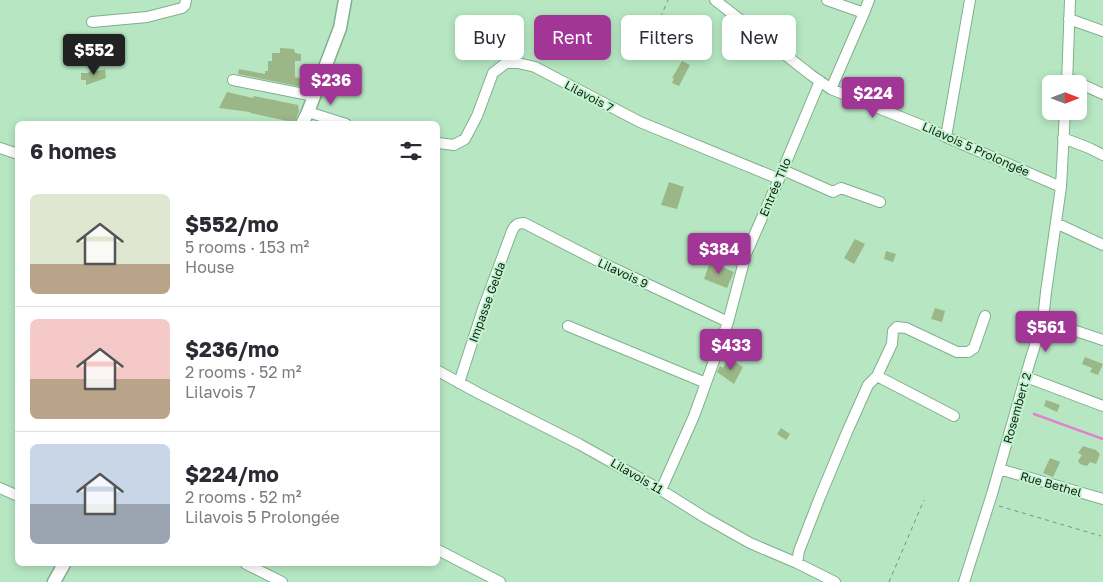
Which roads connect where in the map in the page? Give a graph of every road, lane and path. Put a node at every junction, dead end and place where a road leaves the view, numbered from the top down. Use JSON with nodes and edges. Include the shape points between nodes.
{"nodes":[{"id":1,"x":186,"y":0,"type":"edge"},
{"id":2,"x":345,"y":0,"type":"edge"},
{"id":3,"x":668,"y":0,"type":"edge"},
{"id":4,"x":715,"y":0,"type":"edge"},
{"id":5,"x":826,"y":0,"type":"edge"},
{"id":6,"x":869,"y":0,"type":"edge"},
{"id":7,"x":970,"y":0,"type":"edge"},
{"id":8,"x":1070,"y":0,"type":"edge"},
{"id":9,"x":864,"y":13,"type":"junction"},
{"id":10,"x":661,"y":15,"type":"edge"},
{"id":11,"x":1069,"y":19,"type":"junction"},
{"id":12,"x":92,"y":22,"type":"dead end"},
{"id":13,"x":1103,"y":31,"type":"edge"},
{"id":14,"x":1068,"y":75,"type":"edge"},
{"id":15,"x":233,"y":80,"type":"dead end"},
{"id":16,"x":820,"y":81,"type":"junction"},
{"id":17,"x":1088,"y":88,"type":"edge"},
{"id":18,"x":831,"y":89,"type":"junction"},
{"id":19,"x":1103,"y":94,"type":"edge"},
{"id":20,"x":314,"y":96,"type":"junction"},
{"id":21,"x":308,"y":112,"type":"junction"},
{"id":22,"x":1064,"y":120,"type":"edge"},
{"id":23,"x":304,"y":121,"type":"edge"},
{"id":24,"x":336,"y":121,"type":"edge"},
{"id":25,"x":946,"y":138,"type":"junction"},
{"id":26,"x":1063,"y":138,"type":"junction"},
{"id":27,"x":440,"y":143,"type":"edge"},
{"id":28,"x":0,"y":148,"type":"edge"},
{"id":29,"x":15,"y":153,"type":"edge"},
{"id":30,"x":1103,"y":155,"type":"edge"},
{"id":31,"x":781,"y":174,"type":"junction"},
{"id":32,"x":1061,"y":187,"type":"junction"},
{"id":33,"x":880,"y":202,"type":"dead end"},
{"id":34,"x":518,"y":223,"type":"joint"},
{"id":35,"x":1056,"y":223,"type":"junction"},
{"id":36,"x":1103,"y":245,"type":"edge"},
{"id":37,"x":985,"y":316,"type":"dead end"},
{"id":38,"x":1044,"y":320,"type":"junction"},
{"id":39,"x":728,"y":322,"type":"junction"},
{"id":40,"x":568,"y":326,"type":"dead end"},
{"id":41,"x":1103,"y":340,"type":"edge"},
{"id":42,"x":440,"y":371,"type":"edge"},
{"id":43,"x":877,"y":376,"type":"junction"},
{"id":44,"x":1026,"y":377,"type":"junction"},
{"id":45,"x":459,"y":383,"type":"junction"},
{"id":46,"x":706,"y":383,"type":"junction"},
{"id":47,"x":1103,"y":406,"type":"edge"},
{"id":48,"x":954,"y":416,"type":"dead end"},
{"id":49,"x":999,"y":469,"type":"junction"},
{"id":50,"x":0,"y":488,"type":"edge"},
{"id":51,"x":661,"y":490,"type":"junction"},
{"id":52,"x":15,"y":495,"type":"edge"},
{"id":53,"x":1103,"y":499,"type":"edge"},
{"id":54,"x":924,"y":500,"type":"dead end"},
{"id":55,"x":989,"y":504,"type":"junction"},
{"id":56,"x":1101,"y":536,"type":"dead end"},
{"id":57,"x":440,"y":551,"type":"edge"},
{"id":58,"x":797,"y":563,"type":"junction"},
{"id":59,"x":63,"y":566,"type":"edge"},
{"id":60,"x":250,"y":566,"type":"edge"},
{"id":61,"x":54,"y":582,"type":"edge"},
{"id":62,"x":282,"y":582,"type":"edge"},
{"id":63,"x":500,"y":582,"type":"edge"},
{"id":64,"x":835,"y":582,"type":"edge"},
{"id":65,"x":888,"y":582,"type":"edge"},
{"id":66,"x":964,"y":582,"type":"edge"}],
"edges":[{"from":1,"to":12,"type":"street","via":[[182,8],[146,17]]},
{"from":2,"to":20,"type":"main road","via":[[340,28]]},
{"from":3,"to":10,"type":"path"},
{"from":4,"to":16,"type":"street","name":"Lilavois 5 Prolongée"},
{"from":5,"to":9,"type":"street"},
{"from":6,"to":9,"type":"street"},
{"from":7,"to":25,"type":"street"},
{"from":8,"to":11,"type":"street"},
{"from":9,"to":18,"type":"street"},
{"from":11,"to":13,"type":"street"},
{"from":11,"to":14,"type":"street"},
{"from":15,"to":20,"type":"street"},
{"from":16,"to":18,"type":"street","name":"Lilavois 5 Prolongée"},
{"from":16,"to":31,"type":"street","name":"Entrée Tilo"},
{"from":17,"to":19,"type":"street"},
{"from":18,"to":25,"type":"street","name":"Lilavois 5 Prolongée"},
{"from":20,"to":21,"type":"main road"},
{"from":21,"to":23,"type":"main road"},
{"from":21,"to":24,"type":"street"},
{"from":22,"to":26,"type":"street","name":"Rosembert 2"},
{"from":25,"to":32,"type":"street","name":"Lilavois 5 Prolongée"},
{"from":26,"to":30,"type":"street"},
{"from":26,"to":32,"type":"street","name":"Rosembert 2"},
{"from":27,"to":31,"type":"street","name":"Lilavois 7","via":[[454,145],[464,139],[477,116],[493,73],[506,64],[518,62],[535,67],[640,122]]},
{"from":28,"to":29,"type":"street"},
{"from":31,"to":33,"type":"street","name":"Lilavois 7","via":[[833,192],[841,188]]},
{"from":31,"to":39,"type":"street","name":"Entrée Tilo","via":[[746,254]]},
{"from":32,"to":35,"type":"street","name":"Rosembert 2"},
{"from":34,"to":39,"type":"street","name":"Lilavois 9","via":[[524,223]]},
{"from":34,"to":45,"type":"street","name":"Impasse Gelda","via":[[512,231],[483,309]]},
{"from":35,"to":36,"type":"street"},
{"from":35,"to":38,"type":"street","name":"Rosembert 2"},
{"from":37,"to":43,"type":"street","via":[[974,348],[968,352],[957,352],[897,326]]},
{"from":38,"to":41,"type":"street"},
{"from":38,"to":44,"type":"street","name":"Rosembert 2"},
{"from":39,"to":46,"type":"street","name":"Entrée Tilo"},
{"from":40,"to":46,"type":"street"},
{"from":42,"to":45,"type":"street","name":"Lilavois 11"},
{"from":43,"to":48,"type":"street"},
{"from":43,"to":58,"type":"street","via":[[868,384],[847,432],[802,542]]},
{"from":44,"to":47,"type":"street"},
{"from":44,"to":49,"type":"street","name":"Rosembert 2"},
{"from":45,"to":51,"type":"street","name":"Lilavois 11"},
{"from":46,"to":51,"type":"street","name":"Entrée Tilo"},
{"from":49,"to":53,"type":"street","name":"Rue Bethel"},
{"from":49,"to":55,"type":"street","name":"Rosembert 2"},
{"from":50,"to":52,"type":"street"},
{"from":51,"to":58,"type":"street","name":"Lilavois 11","via":[[750,543]]},
{"from":54,"to":65,"type":"path"},
{"from":55,"to":56,"type":"path"},
{"from":55,"to":66,"type":"street","name":"Rosembert 2"},
{"from":57,"to":63,"type":"street"},
{"from":58,"to":64,"type":"street","name":"Lilavois 11"},
{"from":59,"to":61,"type":"main road"},
{"from":60,"to":62,"type":"street"}]}
